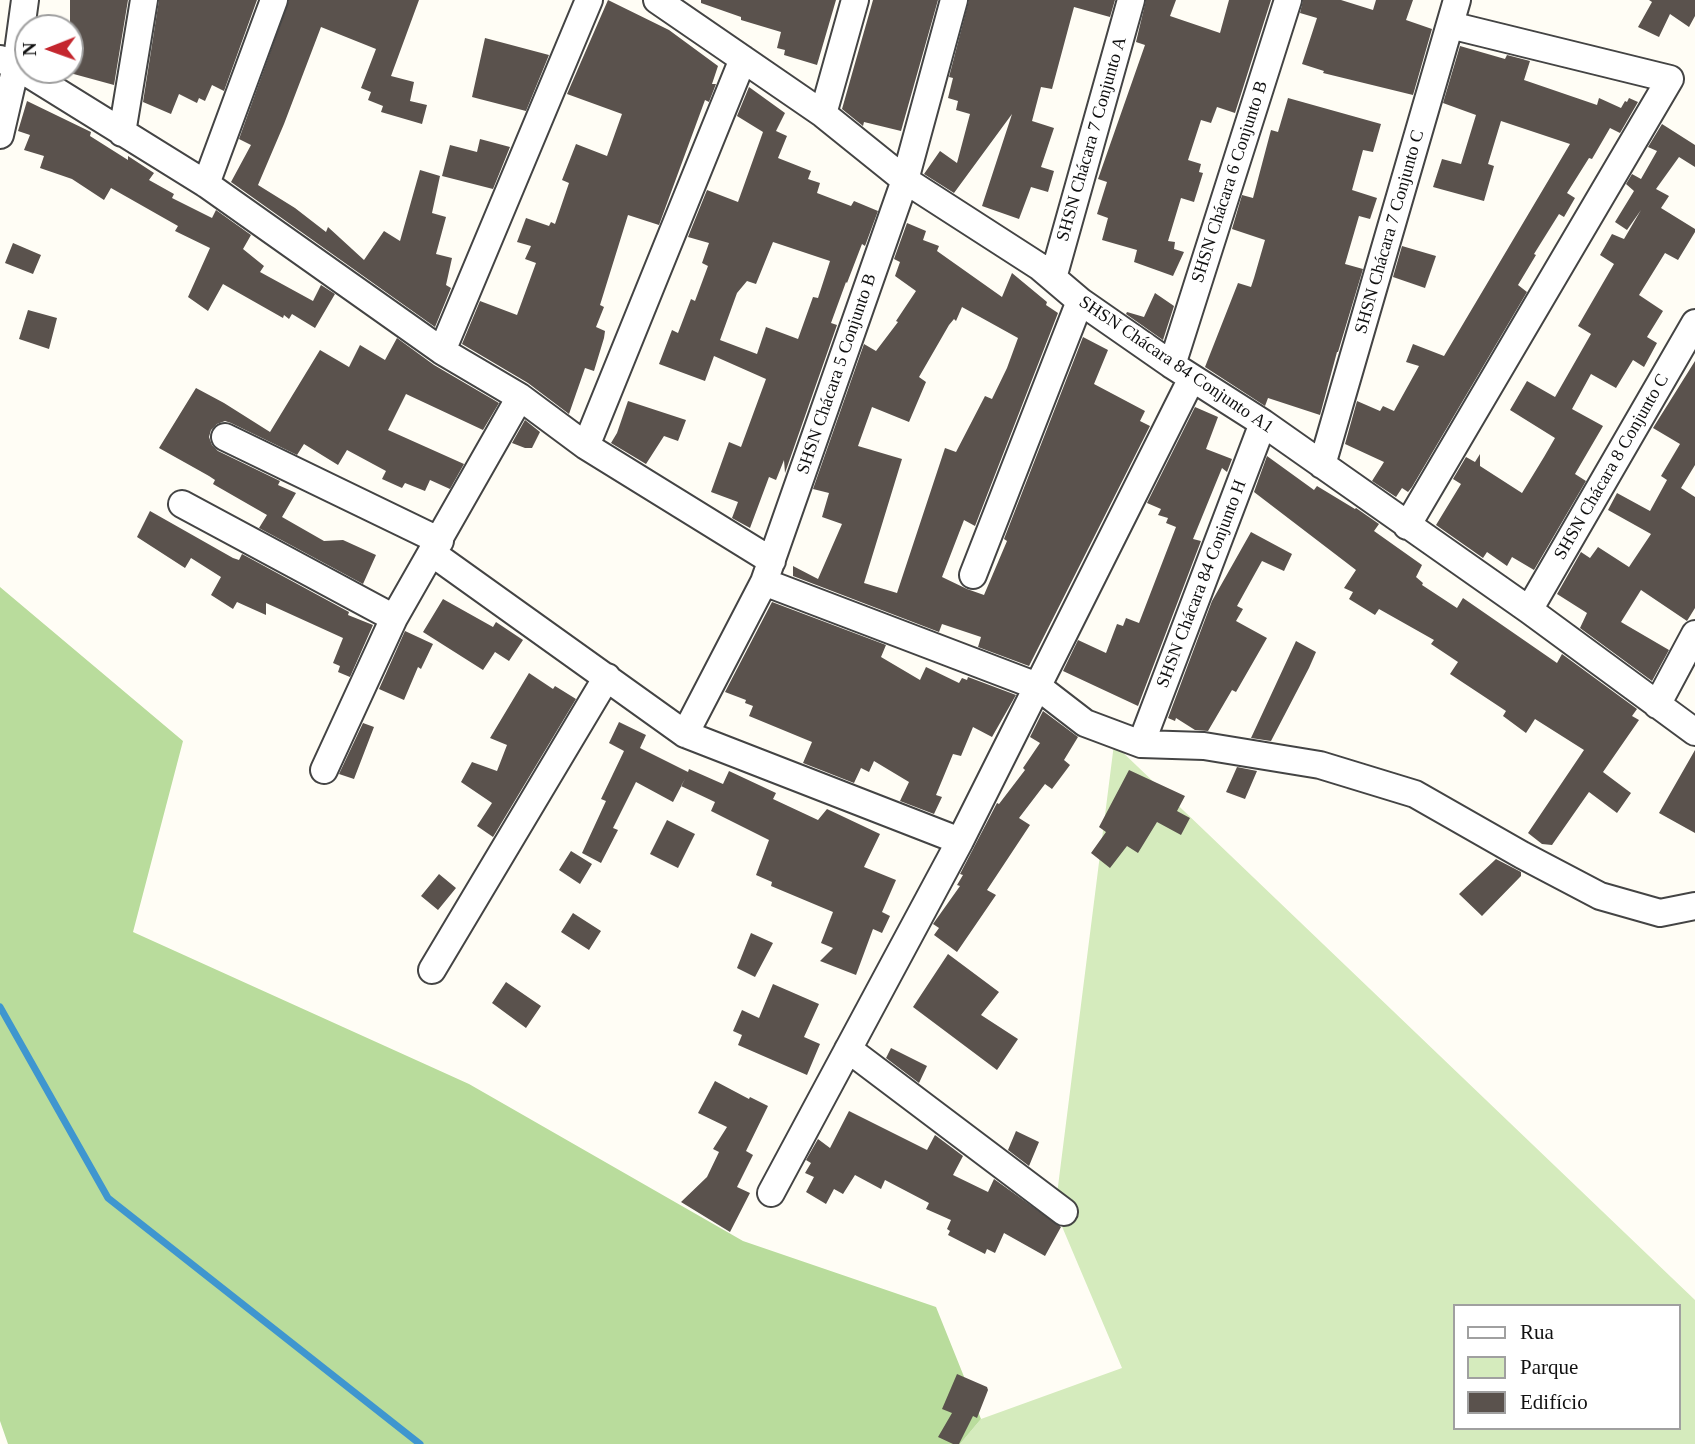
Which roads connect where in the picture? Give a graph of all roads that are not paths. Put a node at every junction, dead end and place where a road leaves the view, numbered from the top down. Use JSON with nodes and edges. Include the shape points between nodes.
{"nodes":[{"id":1,"x":25,"y":0,"type":"edge"},
{"id":2,"x":144,"y":0,"type":"edge"},
{"id":3,"x":274,"y":0,"type":"edge"},
{"id":4,"x":589,"y":0,"type":"edge"},
{"id":5,"x":657,"y":0,"type":"edge"},
{"id":6,"x":855,"y":0,"type":"edge"},
{"id":7,"x":954,"y":0,"type":"edge"},
{"id":8,"x":1131,"y":0,"type":"edge"},
{"id":9,"x":1288,"y":0,"type":"edge"},
{"id":10,"x":1454,"y":12,"type":"edge"},
{"id":11,"x":743,"y":59,"type":"junction"},
{"id":12,"x":8,"y":63,"type":"edge"},
{"id":13,"x":823,"y":114,"type":"junction"},
{"id":14,"x":122,"y":133,"type":"junction"},
{"id":15,"x":0,"y":135,"type":"edge"},
{"id":16,"x":905,"y":180,"type":"junction"},
{"id":17,"x":206,"y":184,"type":"junction"},
{"id":18,"x":1053,"y":278,"type":"junction"},
{"id":19,"x":1080,"y":301,"type":"junction"},
{"id":20,"x":1695,"y":323,"type":"edge"},
{"id":21,"x":442,"y":351,"type":"junction"},
{"id":22,"x":1182,"y":371,"type":"junction"},
{"id":23,"x":520,"y":397,"type":"junction"},
{"id":24,"x":1263,"y":424,"type":"junction"},
{"id":25,"x":225,"y":437,"type":"dead end"},
{"id":26,"x":586,"y":446,"type":"junction"},
{"id":27,"x":1322,"y":465,"type":"junction"},
{"id":28,"x":182,"y":504,"type":"dead end"},
{"id":29,"x":1408,"y":526,"type":"junction"},
{"id":30,"x":436,"y":547,"type":"junction"},
{"id":31,"x":768,"y":571,"type":"junction"},
{"id":32,"x":973,"y":575,"type":"dead end"},
{"id":33,"x":1529,"y":610,"type":"junction"},
{"id":34,"x":394,"y":618,"type":"junction"},
{"id":35,"x":1695,"y":634,"type":"edge"},
{"id":36,"x":607,"y":677,"type":"junction"},
{"id":37,"x":1037,"y":687,"type":"junction"},
{"id":38,"x":1657,"y":705,"type":"junction"},
{"id":39,"x":1695,"y":732,"type":"edge"},
{"id":40,"x":685,"y":734,"type":"junction"},
{"id":41,"x":1141,"y":744,"type":"junction"},
{"id":42,"x":324,"y":769,"type":"dead end"},
{"id":43,"x":960,"y":841,"type":"junction"},
{"id":44,"x":1695,"y":906,"type":"edge"},
{"id":45,"x":432,"y":970,"type":"dead end"},
{"id":46,"x":848,"y":1049,"type":"junction"},
{"id":47,"x":771,"y":1193,"type":"dead end"},
{"id":48,"x":1064,"y":1212,"type":"dead end"}],
"edges":[{"from":1,"to":12,"type":"street"},
{"from":2,"to":14,"type":"street"},
{"from":3,"to":17,"type":"street"},
{"from":4,"to":21,"type":"street"},
{"from":5,"to":11,"type":"street","name":"SHSN Chácara 84 Conjunto A1"},
{"from":6,"to":13,"type":"street"},
{"from":7,"to":16,"type":"street","name":"SHSN Chácara 5 Conjunto B"},
{"from":8,"to":18,"type":"street","name":"SHSN Chácara 7 Conjunto A"},
{"from":9,"to":22,"type":"street","name":"SHSN Chácara 6 Conjunto B"},
{"from":10,"to":27,"type":"street","name":"SHSN Chácara 7 Conjunto C"},
{"from":10,"to":29,"type":"street","via":[[1670,79]]},
{"from":11,"to":13,"type":"street","name":"SHSN Chácara 84 Conjunto A1"},
{"from":11,"to":26,"type":"street"},
{"from":12,"to":14,"type":"street"},
{"from":12,"to":15,"type":"street"},
{"from":13,"to":16,"type":"street","name":"SHSN Chácara 84 Conjunto A1"},
{"from":14,"to":17,"type":"street"},
{"from":16,"to":18,"type":"street","name":"SHSN Chácara 84 Conjunto A1"},
{"from":16,"to":31,"type":"street","name":"SHSN Chácara 5 Conjunto B"},
{"from":17,"to":21,"type":"street"},
{"from":18,"to":19,"type":"street","name":"SHSN Chácara 84 Conjunto A1"},
{"from":19,"to":22,"type":"street","name":"SHSN Chácara 84 Conjunto A1"},
{"from":19,"to":32,"type":"street"},
{"from":20,"to":33,"type":"street","name":"SHSN Chácara 8 Conjunto C"},
{"from":21,"to":23,"type":"street"},
{"from":22,"to":24,"type":"street","name":"SHSN Chácara 84 Conjunto A1"},
{"from":22,"to":37,"type":"street","name":"SHSN Chácara 6 Conjunto B"},
{"from":23,"to":26,"type":"street"},
{"from":23,"to":30,"type":"street"},
{"from":24,"to":27,"type":"street","name":"SHSN Chácara 84 Conjunto A1"},
{"from":24,"to":41,"type":"street","name":"SHSN Chácara 84 Conjunto H"},
{"from":25,"to":30,"type":"street"},
{"from":26,"to":31,"type":"street"},
{"from":27,"to":29,"type":"street","name":"SHSN Chácara 84 Conjunto A1"},
{"from":28,"to":34,"type":"street"},
{"from":29,"to":33,"type":"street","name":"SHSN Chácara 84 Conjunto A1"},
{"from":30,"to":34,"type":"street"},
{"from":30,"to":36,"type":"street"},
{"from":31,"to":37,"type":"street"},
{"from":31,"to":40,"type":"street","name":"SHSN Chácara 5 Conjunto B"},
{"from":33,"to":38,"type":"street","name":"SHSN Chácara 84 Conjunto A1"},
{"from":34,"to":42,"type":"street"},
{"from":35,"to":38,"type":"street"},
{"from":36,"to":40,"type":"street"},
{"from":36,"to":45,"type":"street"},
{"from":37,"to":41,"type":"street","via":[[1085,723]]},
{"from":37,"to":43,"type":"street","name":"SHSN Chácara 6 Conjunto B"},
{"from":38,"to":39,"type":"street","name":"SHSN Chácara 84 Conjunto A1"},
{"from":40,"to":43,"type":"street"},
{"from":41,"to":44,"type":"street","via":[[1204,746],[1320,765],[1415,794],[1600,896],[1660,913]]},
{"from":43,"to":46,"type":"street","name":"SHSN Chácara 6 Conjunto B"},
{"from":46,"to":47,"type":"street","name":"SHSN Chácara 6 Conjunto B"},
{"from":46,"to":48,"type":"street"}]}
